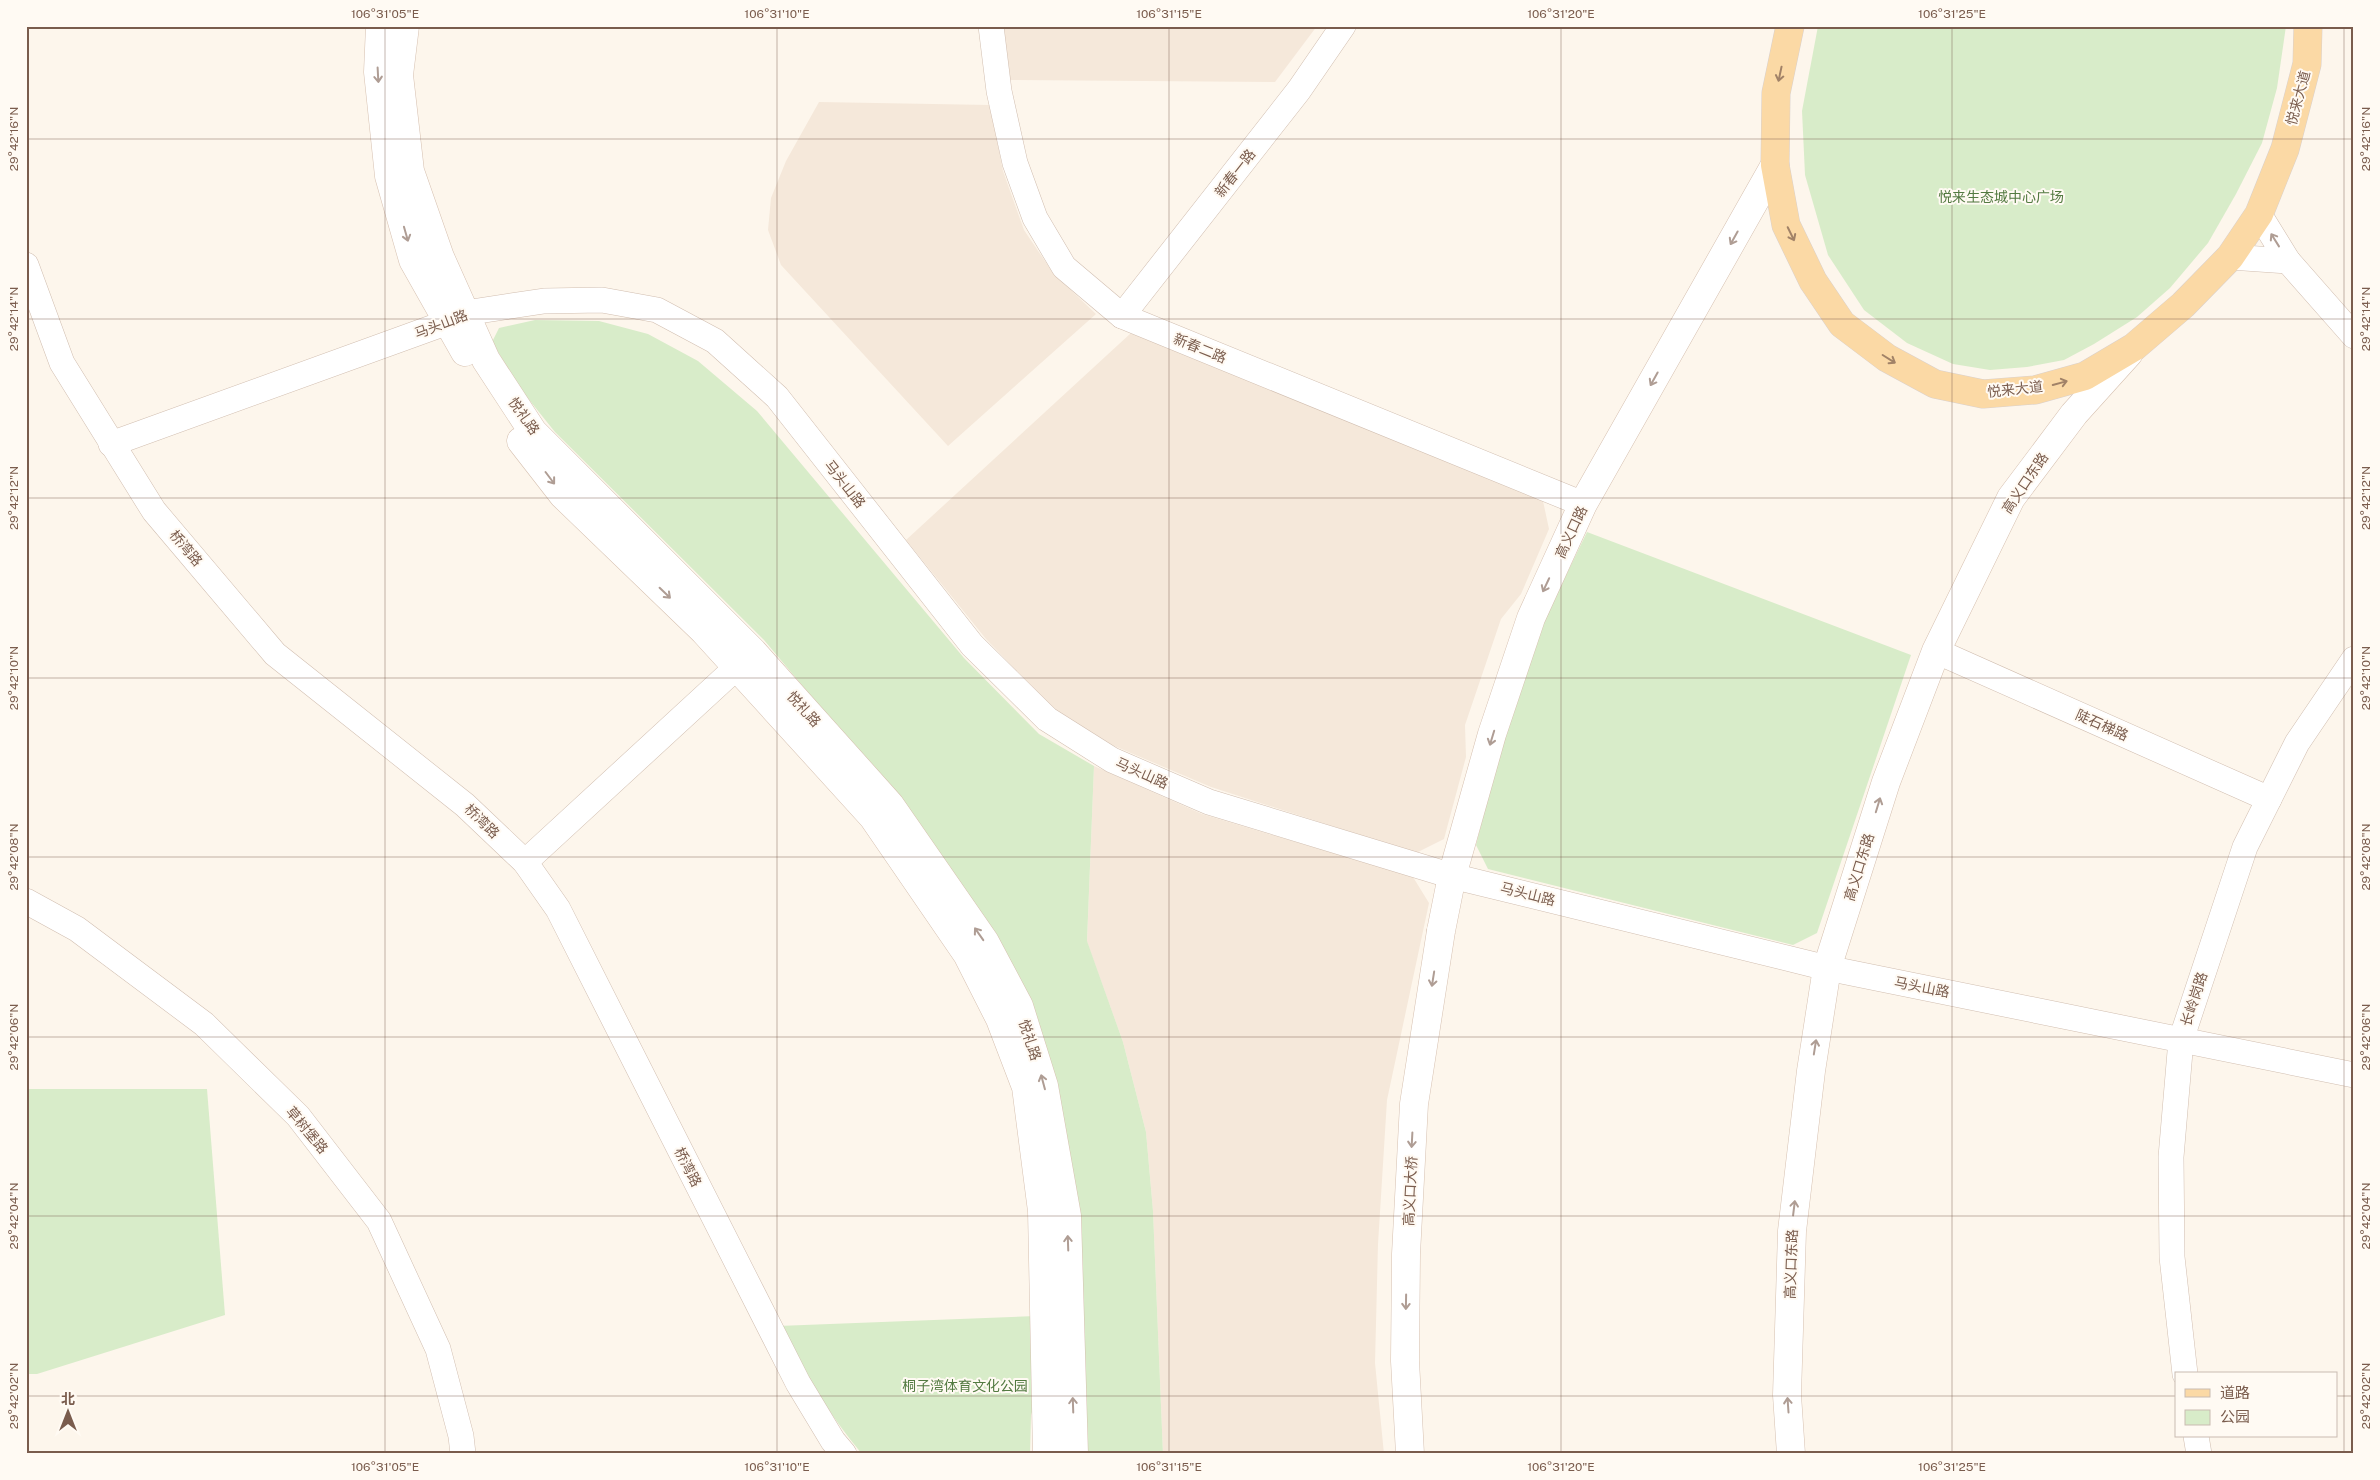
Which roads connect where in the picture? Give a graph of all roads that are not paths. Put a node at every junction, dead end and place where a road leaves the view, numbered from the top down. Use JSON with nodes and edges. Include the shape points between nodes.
{"nodes":[{"id":1,"x":380,"y":26,"type":"edge"},
{"id":2,"x":405,"y":26,"type":"edge"},
{"id":3,"x":991,"y":26,"type":"edge"},
{"id":4,"x":1343,"y":26,"type":"edge"},
{"id":5,"x":1790,"y":26,"type":"edge"},
{"id":6,"x":2308,"y":26,"type":"edge"},
{"id":7,"x":1775,"y":165,"type":"junction"},
{"id":8,"x":2259,"y":214,"type":"junction"},
{"id":9,"x":2230,"y":257,"type":"junction"},
{"id":10,"x":2288,"y":261,"type":"junction"},
{"id":11,"x":26,"y":264,"type":"edge"},
{"id":12,"x":1122,"y":316,"type":"junction"},
{"id":13,"x":456,"y":318,"type":"junction"},
{"id":14,"x":2354,"y":336,"type":"edge"},
{"id":15,"x":2134,"y":347,"type":"junction"},
{"id":16,"x":111,"y":444,"type":"junction"},
{"id":17,"x":1583,"y":504,"type":"junction"},
{"id":18,"x":1936,"y":651,"type":"junction"},
{"id":19,"x":2354,"y":659,"type":"edge"},
{"id":20,"x":745,"y":660,"type":"junction"},
{"id":21,"x":2269,"y":799,"type":"junction"},
{"id":22,"x":525,"y":862,"type":"junction"},
{"id":23,"x":1452,"y":876,"type":"junction"},
{"id":24,"x":26,"y":901,"type":"edge"},
{"id":25,"x":1441,"y":931,"type":"joint"},
{"id":26,"x":1827,"y":968,"type":"junction"},
{"id":27,"x":2182,"y":1040,"type":"junction"},
{"id":28,"x":2354,"y":1075,"type":"edge"},
{"id":29,"x":2185,"y":1372,"type":"edge"},
{"id":30,"x":2196,"y":1438,"type":"edge"},
{"id":31,"x":463,"y":1454,"type":"edge"},
{"id":32,"x":844,"y":1454,"type":"edge"},
{"id":33,"x":1048,"y":1454,"type":"edge"},
{"id":34,"x":1074,"y":1454,"type":"edge"},
{"id":35,"x":1410,"y":1454,"type":"edge"},
{"id":36,"x":1791,"y":1454,"type":"edge"},
{"id":37,"x":2199,"y":1454,"type":"edge"}],
"edges":[{"from":1,"to":13,"type":"main road","name":"悦礼路","one_way":true,"via":[[378,72],[389,176],[413,260]]},
{"from":2,"to":13,"type":"main road","name":"悦礼路","via":[[399,75],[410,171],[440,257]]},
{"from":3,"to":12,"type":"street","name":"新春二路","via":[[999,92],[1015,162],[1035,218],[1064,267]]},
{"from":4,"to":12,"type":"street","name":"新春一路","via":[[1300,90]]},
{"from":5,"to":7,"type":"main road","name":"悦来大道","one_way":true,"via":[[1776,93]]},
{"from":6,"to":8,"type":"main road","name":"悦来大道","via":[[2307,64],[2288,139]]},
{"from":7,"to":15,"type":"main road","name":"悦来大道","one_way":true,"via":[[1786,225],[1813,281],[1842,324],[1887,358],[1935,384],[1984,394],[2035,390],[2085,376]]},
{"from":7,"to":17,"type":"main road","name":"高义口路","one_way":true},
{"from":8,"to":9,"type":"main road","name":"悦来大道"},
{"from":10,"to":8,"type":"street","one_way":true},
{"from":9,"to":10,"type":"street"},
{"from":9,"to":15,"type":"main road","name":"悦来大道","via":[[2183,305]]},
{"from":10,"to":14,"type":"street"},
{"from":11,"to":16,"type":"street","name":"桥湾路","via":[[62,363]]},
{"from":12,"to":17,"type":"street","name":"新春二路"},
{"from":13,"to":16,"type":"street","name":"马头山路"},
{"from":13,"to":20,"type":"main road","name":"悦礼路","via":[[498,410],[563,495],[704,631]]},
{"from":13,"to":23,"type":"street","name":"马头山路","via":[[544,301],[602,300],[657,310],[715,341],[777,397],[972,645],[1047,719],[1112,760],[1209,802]]},
{"from":15,"to":18,"type":"main road","name":"高义口东路","via":[[2074,414],[2011,498]]},
{"from":16,"to":22,"type":"street","name":"桥湾路","via":[[154,510],[275,654],[465,804]]},
{"from":17,"to":23,"type":"main road","name":"高义口路","one_way":true,"via":[[1531,618],[1492,734]]},
{"from":18,"to":21,"type":"street","name":"陡石梯路"},
{"from":26,"to":18,"type":"main road","name":"高义口东路","one_way":true,"via":[[1886,782]]},
{"from":19,"to":21,"type":"street","name":"长岭岗路","via":[[2297,744]]},
{"from":20,"to":22,"type":"street"},
{"from":20,"to":33,"type":"main road","name":"悦礼路","via":[[873,817],[967,954],[1000,1019],[1026,1087],[1042,1211]]},
{"from":34,"to":20,"type":"main road","name":"悦礼路","one_way":true,"via":[[1067,1216],[1044,1086],[1019,1006],[985,942],[890,805]]},
{"from":21,"to":27,"type":"street","name":"长岭岗路","via":[[2245,847]]},
{"from":22,"to":32,"type":"street","name":"桥湾路","via":[[558,909],[798,1383]]},
{"from":23,"to":25,"type":"main road","name":"高义口路"},
{"from":23,"to":26,"type":"street","name":"马头山路"},
{"from":24,"to":31,"type":"street","name":"草树堡路","via":[[77,929],[204,1024],[298,1116],[379,1221],[438,1349]]},
{"from":25,"to":35,"type":"main road","name":"高义口大桥","one_way":true,"bridge":true,"via":[[1414,1104],[1405,1361]]},
{"from":26,"to":27,"type":"street","name":"马头山路"},
{"from":36,"to":26,"type":"main road","name":"高义口东路","one_way":true,"via":[[1787,1395],[1792,1231]]},
{"from":27,"to":28,"type":"street","name":"马头山路"},
{"from":27,"to":29,"type":"street","name":"长岭岗路","via":[[2171,1157],[2172,1258]]},
{"from":30,"to":37,"type":"street"}]}
